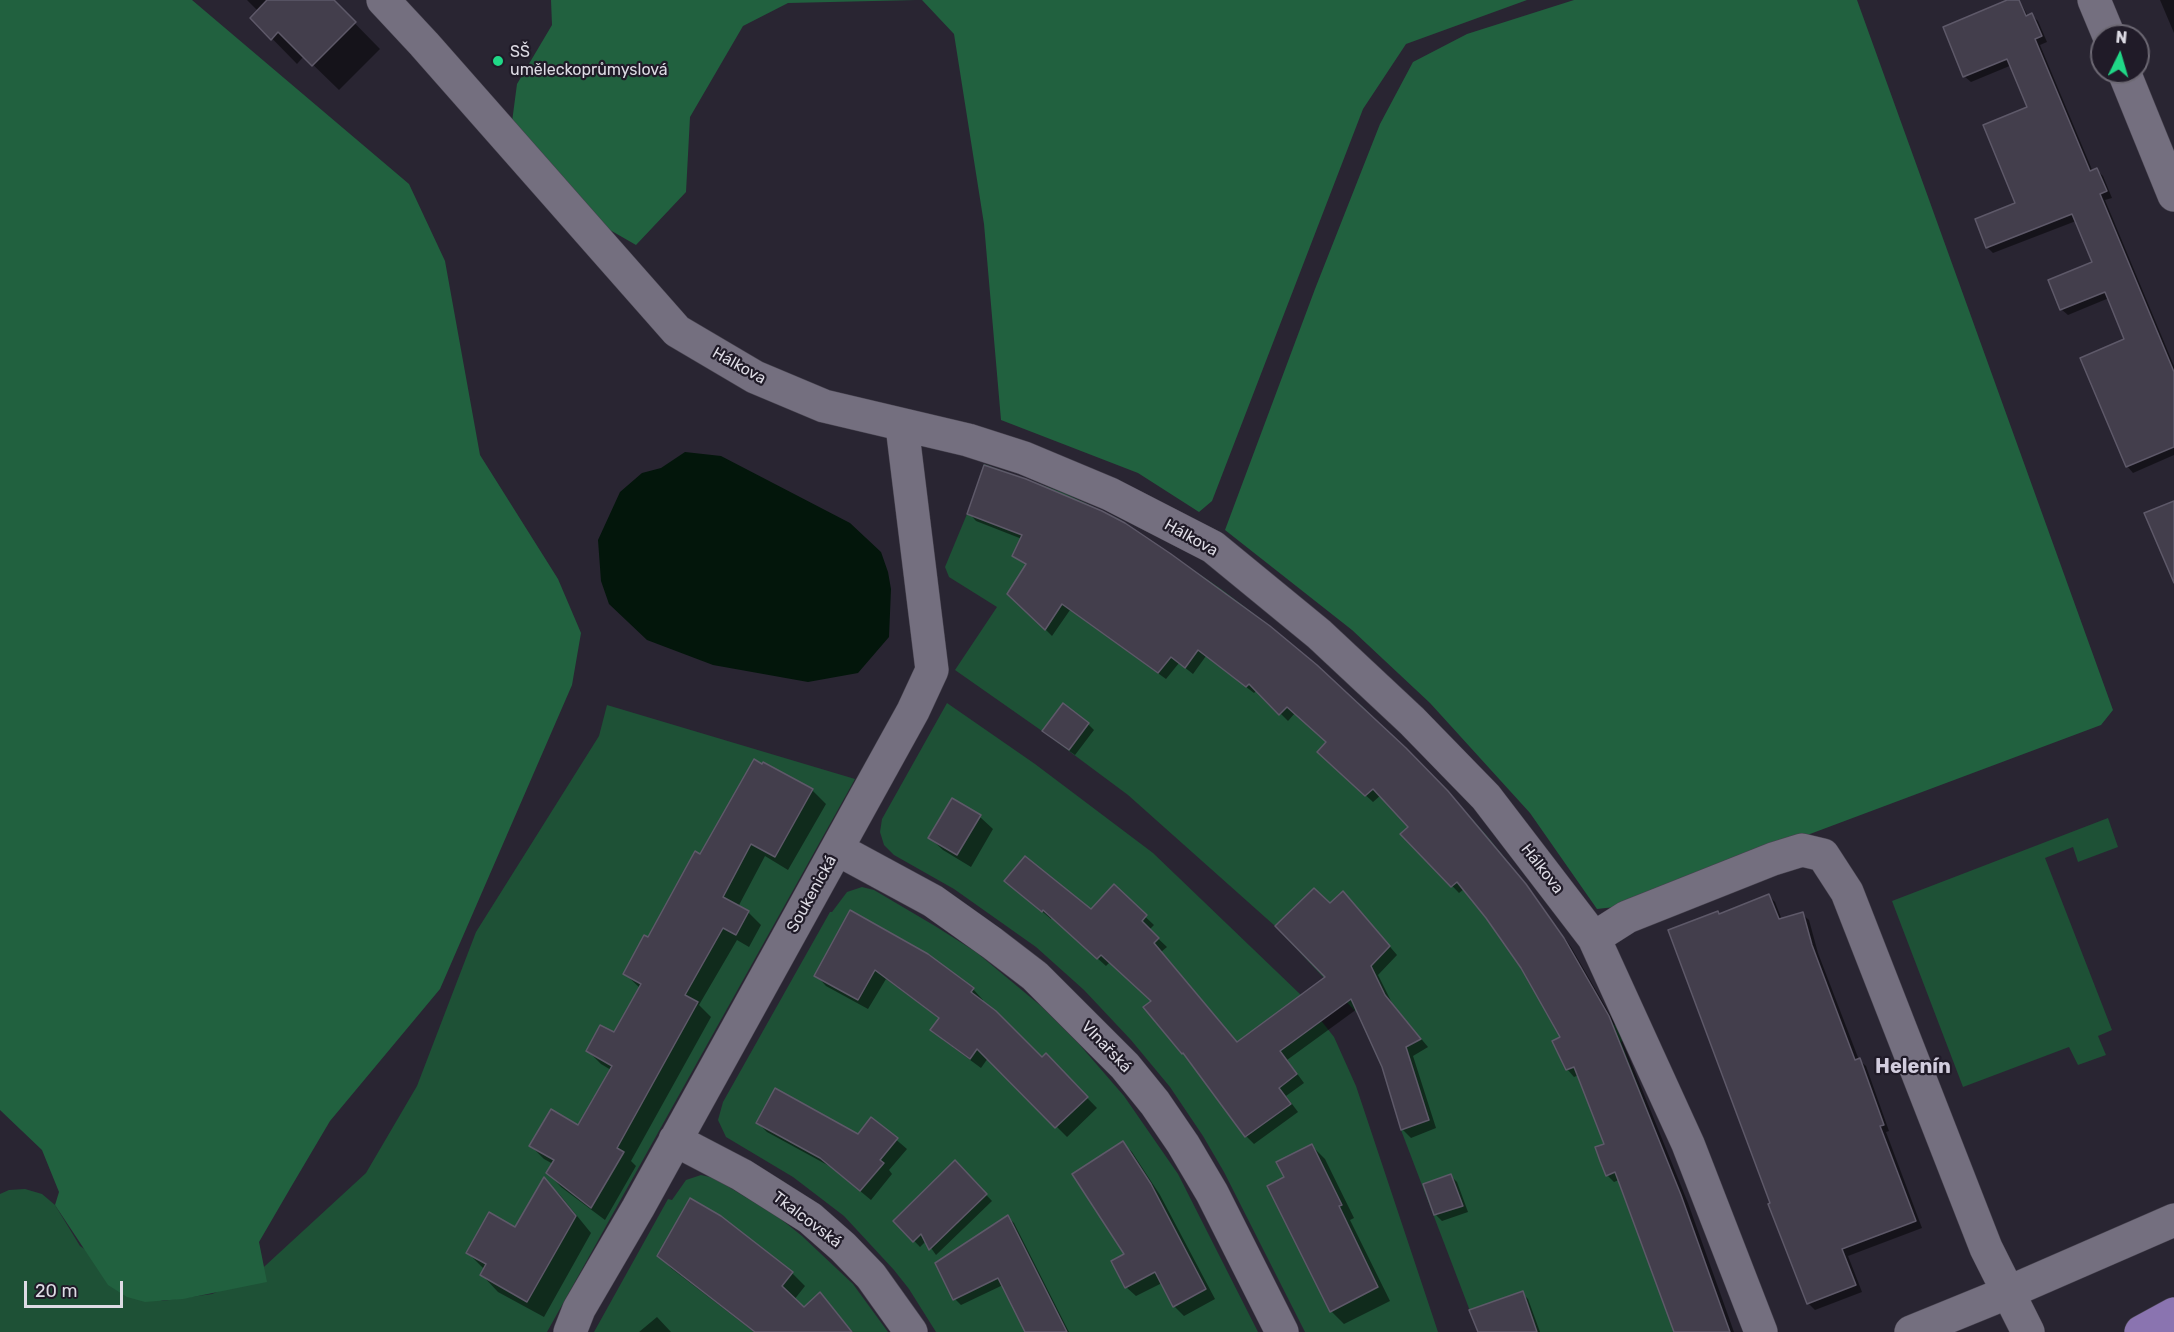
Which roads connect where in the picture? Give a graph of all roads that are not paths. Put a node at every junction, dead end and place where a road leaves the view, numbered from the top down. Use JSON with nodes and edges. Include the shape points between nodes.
{"nodes":[{"id":1,"x":383,"y":0,"type":"edge"},
{"id":2,"x":2094,"y":0,"type":"edge"},
{"id":3,"x":2104,"y":24,"type":"edge"},
{"id":4,"x":2129,"y":84,"type":"edge"},
{"id":5,"x":2174,"y":195,"type":"edge"},
{"id":6,"x":902,"y":426,"type":"junction"},
{"id":7,"x":837,"y":849,"type":"junction"},
{"id":8,"x":1594,"y":938,"type":"junction"},
{"id":9,"x":675,"y":1140,"type":"junction"},
{"id":10,"x":2174,"y":1220,"type":"edge"},
{"id":11,"x":2009,"y":1292,"type":"junction"},
{"id":12,"x":2174,"y":1314,"type":"edge"},
{"id":13,"x":570,"y":1332,"type":"edge"},
{"id":14,"x":911,"y":1332,"type":"edge"},
{"id":15,"x":1282,"y":1332,"type":"edge"},
{"id":16,"x":1761,"y":1332,"type":"edge"},
{"id":17,"x":1911,"y":1332,"type":"edge"},
{"id":18,"x":2028,"y":1332,"type":"edge"},
{"id":19,"x":2141,"y":1332,"type":"edge"}],
"edges":[{"from":1,"to":6,"type":"street","name":"Hálkova","via":[[677,331],[755,377],[824,406]]},
{"from":2,"to":3,"type":"street"},
{"from":4,"to":5,"type":"street"},
{"from":6,"to":7,"type":"street","name":"Soukenická","via":[[932,670],[914,711]]},
{"from":6,"to":8,"type":"street","name":"Hálkova","via":[[968,440],[1024,458],[1110,494],[1213,548],[1319,634],[1412,721],[1486,797]]},
{"from":7,"to":9,"type":"street","name":"Soukenická"},
{"from":7,"to":15,"type":"street","name":"Vlnařská","via":[[933,901],[1000,949],[1035,976],[1125,1066],[1155,1103],[1212,1193]]},
{"from":8,"to":11,"type":"street","via":[[1627,917],[1773,859],[1802,850],[1823,855],[1847,892],[1986,1248]]},
{"from":8,"to":16,"type":"street","name":"Hálkova","via":[[1688,1144]]},
{"from":9,"to":13,"type":"street","name":"Soukenická","via":[[579,1309]]},
{"from":9,"to":14,"type":"street","name":"Tkalcovská","via":[[752,1181],[810,1218],[871,1276]]},
{"from":10,"to":11,"type":"street"},
{"from":11,"to":17,"type":"street"},
{"from":11,"to":18,"type":"street"},
{"from":12,"to":19,"type":"main road"}]}
